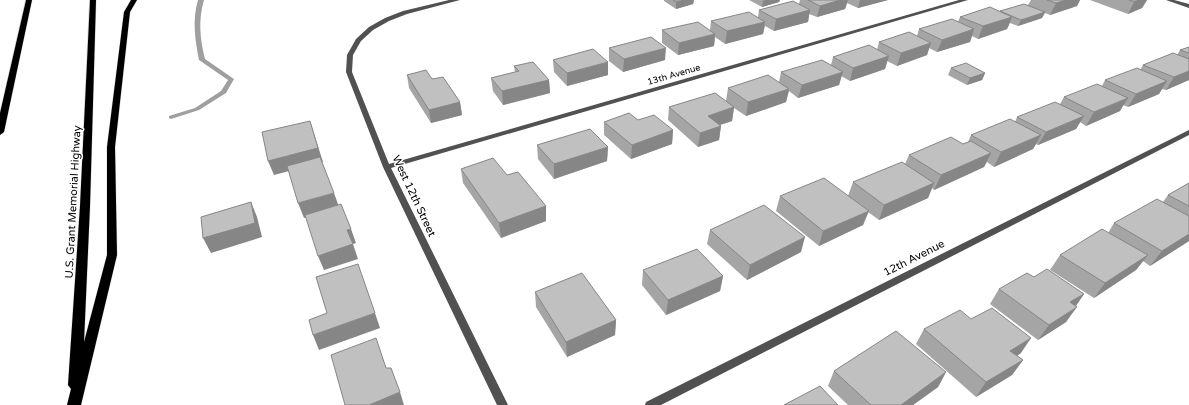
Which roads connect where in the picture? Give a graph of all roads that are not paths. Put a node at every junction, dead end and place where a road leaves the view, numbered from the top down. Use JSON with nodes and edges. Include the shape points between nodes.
{"nodes":[{"id":1,"x":29,"y":0,"type":"edge"},
{"id":2,"x":93,"y":0,"type":"edge"},
{"id":3,"x":134,"y":0,"type":"edge"},
{"id":4,"x":457,"y":0,"type":"edge"},
{"id":5,"x":965,"y":0,"type":"edge"},
{"id":6,"x":1169,"y":0,"type":"edge"},
{"id":7,"x":1189,"y":6,"type":"edge"},
{"id":8,"x":0,"y":132,"type":"edge"},
{"id":9,"x":1189,"y":132,"type":"edge"},
{"id":10,"x":387,"y":167,"type":"junction"},
{"id":11,"x":74,"y":405,"type":"edge"},
{"id":12,"x":503,"y":405,"type":"edge"},
{"id":13,"x":650,"y":405,"type":"edge"}],
"edges":[{"from":1,"to":8,"type":"main road"},
{"from":2,"to":11,"type":"main road","name":"U.S. Grant Memorial Highway"},
{"from":3,"to":11,"type":"main road","via":[[127,12],[111,147],[112,255]]},
{"from":4,"to":10,"type":"street","name":"West 12th Street","via":[[385,21],[359,39],[351,50],[349,72]]},
{"from":5,"to":10,"type":"street","name":"13th Avenue"},
{"from":6,"to":7,"type":"street"},
{"from":9,"to":13,"type":"street","name":"12th Avenue"},
{"from":10,"to":12,"type":"street","name":"West 12th Street"}]}
